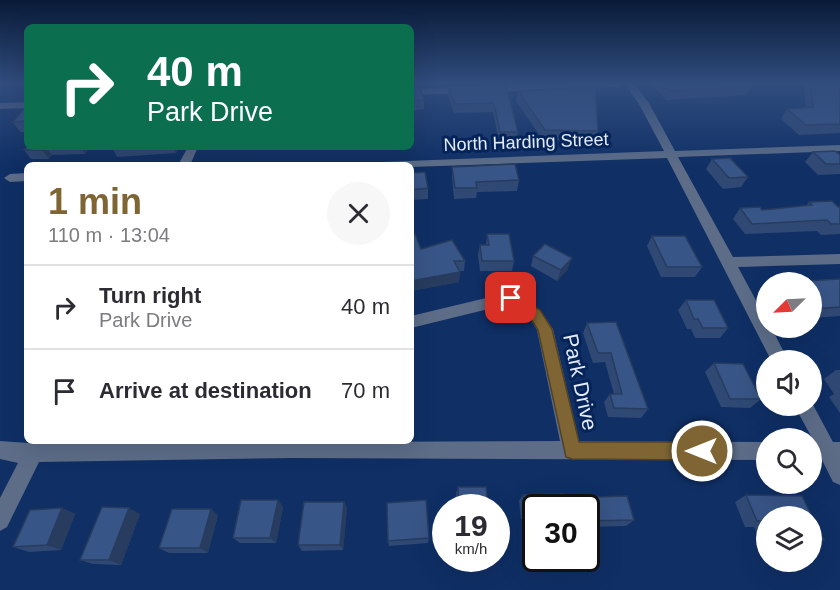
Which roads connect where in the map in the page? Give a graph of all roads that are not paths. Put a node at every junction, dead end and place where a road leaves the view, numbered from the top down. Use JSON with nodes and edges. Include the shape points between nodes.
{"nodes":[{"id":1,"x":648,"y":112,"type":"edge"},
{"id":2,"x":840,"y":148,"type":"edge"},
{"id":3,"x":671,"y":155,"type":"junction"},
{"id":4,"x":414,"y":164,"type":"edge"},
{"id":5,"x":24,"y":177,"type":"edge"},
{"id":6,"x":10,"y":178,"type":"dead end"},
{"id":7,"x":840,"y":260,"type":"edge"},
{"id":8,"x":729,"y":262,"type":"junction"},
{"id":9,"x":414,"y":321,"type":"edge"},
{"id":10,"x":775,"y":350,"type":"edge"},
{"id":11,"x":808,"y":416,"type":"edge"},
{"id":12,"x":294,"y":445,"type":"edge"},
{"id":13,"x":36,"y":447,"type":"edge"},
{"id":14,"x":0,"y":450,"type":"edge"},
{"id":15,"x":572,"y":451,"type":"junction"},
{"id":16,"x":756,"y":451,"type":"edge"},
{"id":17,"x":826,"y":451,"type":"edge"},
{"id":18,"x":840,"y":475,"type":"edge"},
{"id":19,"x":0,"y":520,"type":"edge"}],
"edges":[{"from":1,"to":3,"type":"street"},
{"from":2,"to":3,"type":"street","name":"North Harding Street"},
{"from":3,"to":4,"type":"street","name":"North Harding Street"},
{"from":3,"to":8,"type":"street"},
{"from":5,"to":6,"type":"street"},
{"from":7,"to":8,"type":"street"},
{"from":8,"to":10,"type":"street"},
{"from":9,"to":15,"type":"street","name":"Park Drive","via":[[511,298],[535,314],[545,329]]},
{"from":11,"to":17,"type":"street"},
{"from":12,"to":13,"type":"street"},
{"from":12,"to":15,"type":"street"},
{"from":13,"to":14,"type":"street"},
{"from":13,"to":19,"type":"street"},
{"from":15,"to":16,"type":"street"},
{"from":17,"to":18,"type":"street"}]}
